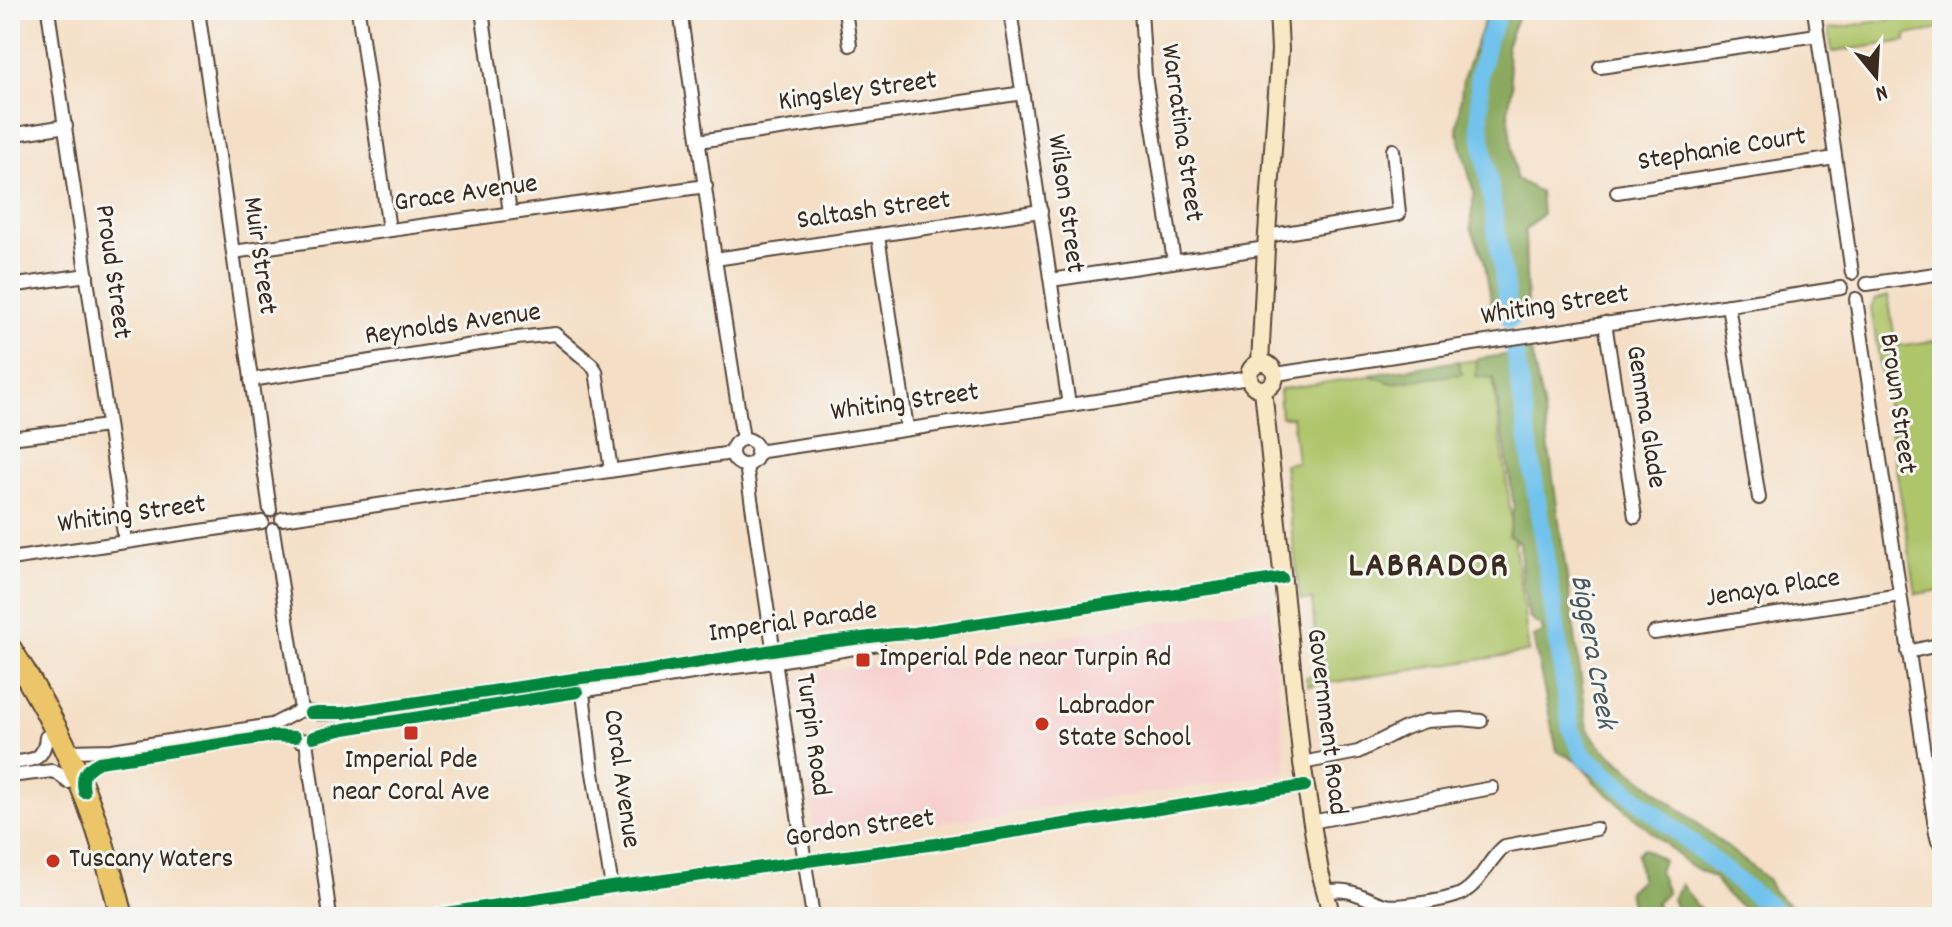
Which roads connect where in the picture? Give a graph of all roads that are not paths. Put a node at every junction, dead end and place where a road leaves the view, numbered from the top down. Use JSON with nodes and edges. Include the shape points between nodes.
{"nodes":[{"id":1,"x":48,"y":10,"type":"edge"},
{"id":2,"x":198,"y":10,"type":"edge"},
{"id":3,"x":358,"y":10,"type":"edge"},
{"id":4,"x":482,"y":10,"type":"edge"},
{"id":5,"x":680,"y":10,"type":"edge"},
{"id":6,"x":845,"y":10,"type":"edge"},
{"id":7,"x":1010,"y":10,"type":"edge"},
{"id":8,"x":1141,"y":10,"type":"edge"},
{"id":9,"x":1278,"y":10,"type":"edge"},
{"id":10,"x":1814,"y":10,"type":"edge"},
{"id":11,"x":1817,"y":35,"type":"junction"},
{"id":12,"x":850,"y":45,"type":"dead end"},
{"id":13,"x":1600,"y":67,"type":"dead end"},
{"id":14,"x":1023,"y":93,"type":"junction"},
{"id":15,"x":66,"y":126,"type":"junction"},
{"id":16,"x":10,"y":135,"type":"edge"},
{"id":17,"x":699,"y":141,"type":"junction"},
{"id":18,"x":1393,"y":150,"type":"dead end"},
{"id":19,"x":1835,"y":158,"type":"junction"},
{"id":20,"x":706,"y":186,"type":"junction"},
{"id":21,"x":1617,"y":192,"type":"dead end"},
{"id":22,"x":1041,"y":211,"type":"junction"},
{"id":23,"x":510,"y":213,"type":"junction"},
{"id":24,"x":389,"y":230,"type":"junction"},
{"id":25,"x":878,"y":236,"type":"junction"},
{"id":26,"x":1266,"y":242,"type":"junction"},
{"id":27,"x":233,"y":252,"type":"junction"},
{"id":28,"x":715,"y":259,"type":"junction"},
{"id":29,"x":1174,"y":261,"type":"junction"},
{"id":30,"x":1852,"y":273,"type":"junction"},
{"id":31,"x":1942,"y":273,"type":"edge"},
{"id":32,"x":87,"y":275,"type":"junction"},
{"id":33,"x":1051,"y":280,"type":"junction"},
{"id":34,"x":1867,"y":284,"type":"junction"},
{"id":35,"x":10,"y":286,"type":"edge"},
{"id":36,"x":1841,"y":288,"type":"junction"},
{"id":37,"x":1856,"y":299,"type":"junction"},
{"id":38,"x":1728,"y":305,"type":"junction"},
{"id":39,"x":1605,"y":323,"type":"junction"},
{"id":40,"x":1260,"y":363,"type":"junction"},
{"id":41,"x":1276,"y":374,"type":"junction"},
{"id":42,"x":1249,"y":378,"type":"junction"},
{"id":43,"x":251,"y":380,"type":"junction"},
{"id":44,"x":1263,"y":389,"type":"junction"},
{"id":45,"x":1069,"y":405,"type":"junction"},
{"id":46,"x":108,"y":426,"type":"junction"},
{"id":47,"x":907,"y":428,"type":"junction"},
{"id":48,"x":10,"y":438,"type":"edge"},
{"id":49,"x":743,"y":439,"type":"junction"},
{"id":50,"x":757,"y":452,"type":"junction"},
{"id":51,"x":732,"y":453,"type":"junction"},
{"id":52,"x":746,"y":465,"type":"junction"},
{"id":53,"x":611,"y":470,"type":"junction"},
{"id":54,"x":1759,"y":498,"type":"dead end"},
{"id":55,"x":270,"y":510,"type":"junction"},
{"id":56,"x":1635,"y":517,"type":"dead end"},
{"id":57,"x":282,"y":519,"type":"junction"},
{"id":58,"x":262,"y":522,"type":"junction"},
{"id":59,"x":273,"y":530,"type":"junction"},
{"id":60,"x":125,"y":541,"type":"junction"},
{"id":61,"x":10,"y":559,"type":"edge"},
{"id":62,"x":1282,"y":578,"type":"junction"},
{"id":63,"x":1900,"y":595,"type":"junction"},
{"id":64,"x":1654,"y":633,"type":"dead end"},
{"id":65,"x":1942,"y":644,"type":"edge"},
{"id":66,"x":10,"y":649,"type":"edge"},
{"id":67,"x":1908,"y":652,"type":"junction"},
{"id":68,"x":776,"y":656,"type":"junction"},
{"id":69,"x":10,"y":677,"type":"edge"},
{"id":70,"x":582,"y":685,"type":"junction"},
{"id":71,"x":497,"y":690,"type":"junction"},
{"id":72,"x":499,"y":705,"type":"junction"},
{"id":73,"x":301,"y":713,"type":"junction"},
{"id":74,"x":1481,"y":721,"type":"dead end"},
{"id":75,"x":305,"y":738,"type":"junction"},
{"id":76,"x":55,"y":740,"type":"junction"},
{"id":77,"x":200,"y":741,"type":"junction"},
{"id":78,"x":10,"y":763,"type":"edge"},
{"id":79,"x":1302,"y":763,"type":"junction"},
{"id":80,"x":10,"y":776,"type":"edge"},
{"id":81,"x":1305,"y":786,"type":"junction"},
{"id":82,"x":76,"y":787,"type":"junction"},
{"id":83,"x":1492,"y":788,"type":"dead end"},
{"id":84,"x":1311,"y":822,"type":"junction"},
{"id":85,"x":1596,"y":829,"type":"dead end"},
{"id":86,"x":1942,"y":846,"type":"edge"},
{"id":87,"x":805,"y":862,"type":"junction"},
{"id":88,"x":612,"y":887,"type":"junction"},
{"id":89,"x":1325,"y":892,"type":"junction"},
{"id":90,"x":110,"y":917,"type":"edge"},
{"id":91,"x":122,"y":917,"type":"edge"},
{"id":92,"x":330,"y":917,"type":"edge"},
{"id":93,"x":421,"y":917,"type":"edge"},
{"id":94,"x":813,"y":917,"type":"edge"},
{"id":95,"x":1332,"y":917,"type":"edge"}],
"edges":[{"from":1,"to":15,"type":"street","name":"Proud Street"},
{"from":2,"to":27,"type":"street","name":"Muir Street"},
{"from":3,"to":24,"type":"street"},
{"from":4,"to":23,"type":"street"},
{"from":5,"to":17,"type":"street"},
{"from":6,"to":12,"type":"street"},
{"from":7,"to":14,"type":"street","name":"Wilson Street"},
{"from":8,"to":29,"type":"street","name":"Warratina Street","via":[[1145,76]]},
{"from":9,"to":26,"type":"main road","via":[[1280,50]]},
{"from":10,"to":11,"type":"street"},
{"from":11,"to":13,"type":"street"},
{"from":11,"to":19,"type":"street"},
{"from":14,"to":17,"type":"street","name":"Kingsley Street"},
{"from":14,"to":22,"type":"street","name":"Wilson Street"},
{"from":15,"to":16,"type":"street"},
{"from":15,"to":32,"type":"street","name":"Proud Street"},
{"from":17,"to":20,"type":"street"},
{"from":18,"to":26,"type":"street","via":[[1399,214]]},
{"from":19,"to":21,"type":"street","name":"Stephanie Court"},
{"from":19,"to":30,"type":"street"},
{"from":20,"to":23,"type":"street","name":"Grace Avenue"},
{"from":20,"to":28,"type":"street"},
{"from":22,"to":25,"type":"street","name":"Saltash Street"},
{"from":22,"to":33,"type":"street","name":"Wilson Street"},
{"from":23,"to":24,"type":"street","name":"Grace Avenue"},
{"from":24,"to":27,"type":"street","name":"Grace Avenue"},
{"from":25,"to":28,"type":"street","name":"Saltash Street"},
{"from":25,"to":47,"type":"street"},
{"from":26,"to":29,"type":"street"},
{"from":26,"to":40,"type":"main road"},
{"from":27,"to":43,"type":"street","name":"Muir Street"},
{"from":28,"to":49,"type":"street"},
{"from":29,"to":33,"type":"street"},
{"from":30,"to":34,"type":"street","via":[[1862,275]]},
{"from":30,"to":36,"type":"street"},
{"from":31,"to":34,"type":"street"},
{"from":32,"to":35,"type":"street"},
{"from":32,"to":46,"type":"street","name":"Proud Street"},
{"from":33,"to":45,"type":"street","name":"Wilson Street"},
{"from":34,"to":37,"type":"street"},
{"from":36,"to":37,"type":"street","via":[[1846,297]]},
{"from":36,"to":38,"type":"street","name":"Whiting Street"},
{"from":37,"to":63,"type":"street","name":"Brown Street"},
{"from":38,"to":39,"type":"street","name":"Whiting Street"},
{"from":38,"to":54,"type":"street"},
{"from":39,"to":41,"type":"street","name":"Whiting Street"},
{"from":39,"to":56,"type":"street","name":"Gemma Glade"},
{"from":40,"to":41,"type":"main road","via":[[1269,364]]},
{"from":40,"to":42,"type":"main road"},
{"from":41,"to":44,"type":"main road","via":[[1274,383]]},
{"from":42,"to":44,"type":"main road"},
{"from":42,"to":45,"type":"street","name":"Whiting Street"},
{"from":43,"to":53,"type":"street","name":"Reynolds Avenue","via":[[555,334],[596,371]]},
{"from":43,"to":55,"type":"street","name":"Muir Street"},
{"from":44,"to":62,"type":"main road","name":"Government Road"},
{"from":45,"to":47,"type":"street","name":"Whiting Street"},
{"from":46,"to":48,"type":"street"},
{"from":46,"to":60,"type":"street","name":"Proud Street"},
{"from":47,"to":50,"type":"street","name":"Whiting Street"},
{"from":49,"to":50,"type":"street","via":[[753,442]]},
{"from":49,"to":51,"type":"street"},
{"from":50,"to":52,"type":"street"},
{"from":51,"to":52,"type":"street"},
{"from":51,"to":53,"type":"street"},
{"from":52,"to":68,"type":"street","name":"Turpin Road"},
{"from":53,"to":57,"type":"street"},
{"from":55,"to":57,"type":"street"},
{"from":55,"to":58,"type":"street"},
{"from":57,"to":59,"type":"street"},
{"from":58,"to":59,"type":"street"},
{"from":58,"to":60,"type":"street","name":"Whiting Street"},
{"from":59,"to":73,"type":"street"},
{"from":60,"to":61,"type":"street","name":"Whiting Street"},
{"from":62,"to":68,"type":"street","name":"Imperial Parade"},
{"from":62,"to":79,"type":"main road","name":"Government Road"},
{"from":63,"to":64,"type":"street","name":"Jenaya Place"},
{"from":63,"to":67,"type":"street","name":"Brown Street"},
{"from":65,"to":67,"type":"street"},
{"from":66,"to":76,"type":"highway","via":[[38,693]]},
{"from":67,"to":86,"type":"street","name":"Brown Street"},
{"from":68,"to":70,"type":"street","name":"Imperial Parade","via":[[655,670]]},
{"from":68,"to":87,"type":"street","name":"Turpin Road"},
{"from":69,"to":76,"type":"highway"},
{"from":70,"to":71,"type":"street","name":"Imperial Parade"},
{"from":70,"to":72,"type":"street","name":"Imperial Parade"},
{"from":70,"to":88,"type":"street","name":"Coral Avenue"},
{"from":71,"to":72,"type":"street"},
{"from":71,"to":73,"type":"street","name":"Imperial Parade","via":[[343,713]]},
{"from":72,"to":75,"type":"street","name":"Imperial Parade"},
{"from":73,"to":75,"type":"street","via":[[292,723]]},
{"from":73,"to":75,"type":"street","via":[[315,725],[315,732]]},
{"from":73,"to":77,"type":"street","name":"Imperial Parade"},
{"from":74,"to":79,"type":"street","via":[[1426,721],[1358,752]]},
{"from":75,"to":77,"type":"street","name":"Imperial Parade"},
{"from":75,"to":92,"type":"street"},
{"from":76,"to":77,"type":"street","name":"Imperial Parade","via":[[70,751]]},
{"from":76,"to":78,"type":"street","via":[[40,756]]},
{"from":76,"to":82,"type":"highway"},
{"from":77,"to":82,"type":"street","name":"Imperial Parade","via":[[99,762]]},
{"from":79,"to":81,"type":"main road","name":"Government Road"},
{"from":80,"to":82,"type":"street","via":[[52,771]]},
{"from":81,"to":84,"type":"main road","name":"Government Road"},
{"from":81,"to":87,"type":"street","name":"Gordon Street"},
{"from":82,"to":90,"type":"highway"},
{"from":82,"to":91,"type":"highway","via":[[96,823]]},
{"from":83,"to":84,"type":"street"},
{"from":84,"to":89,"type":"main road","name":"Government Road"},
{"from":85,"to":89,"type":"street","via":[[1505,846],[1468,890],[1455,897],[1389,906],[1345,890]]},
{"from":87,"to":88,"type":"street","name":"Gordon Street"},
{"from":87,"to":94,"type":"street","name":"Turpin Road"},
{"from":88,"to":93,"type":"street","name":"Gordon Street"},
{"from":89,"to":95,"type":"main road","name":"Government Road"}]}
